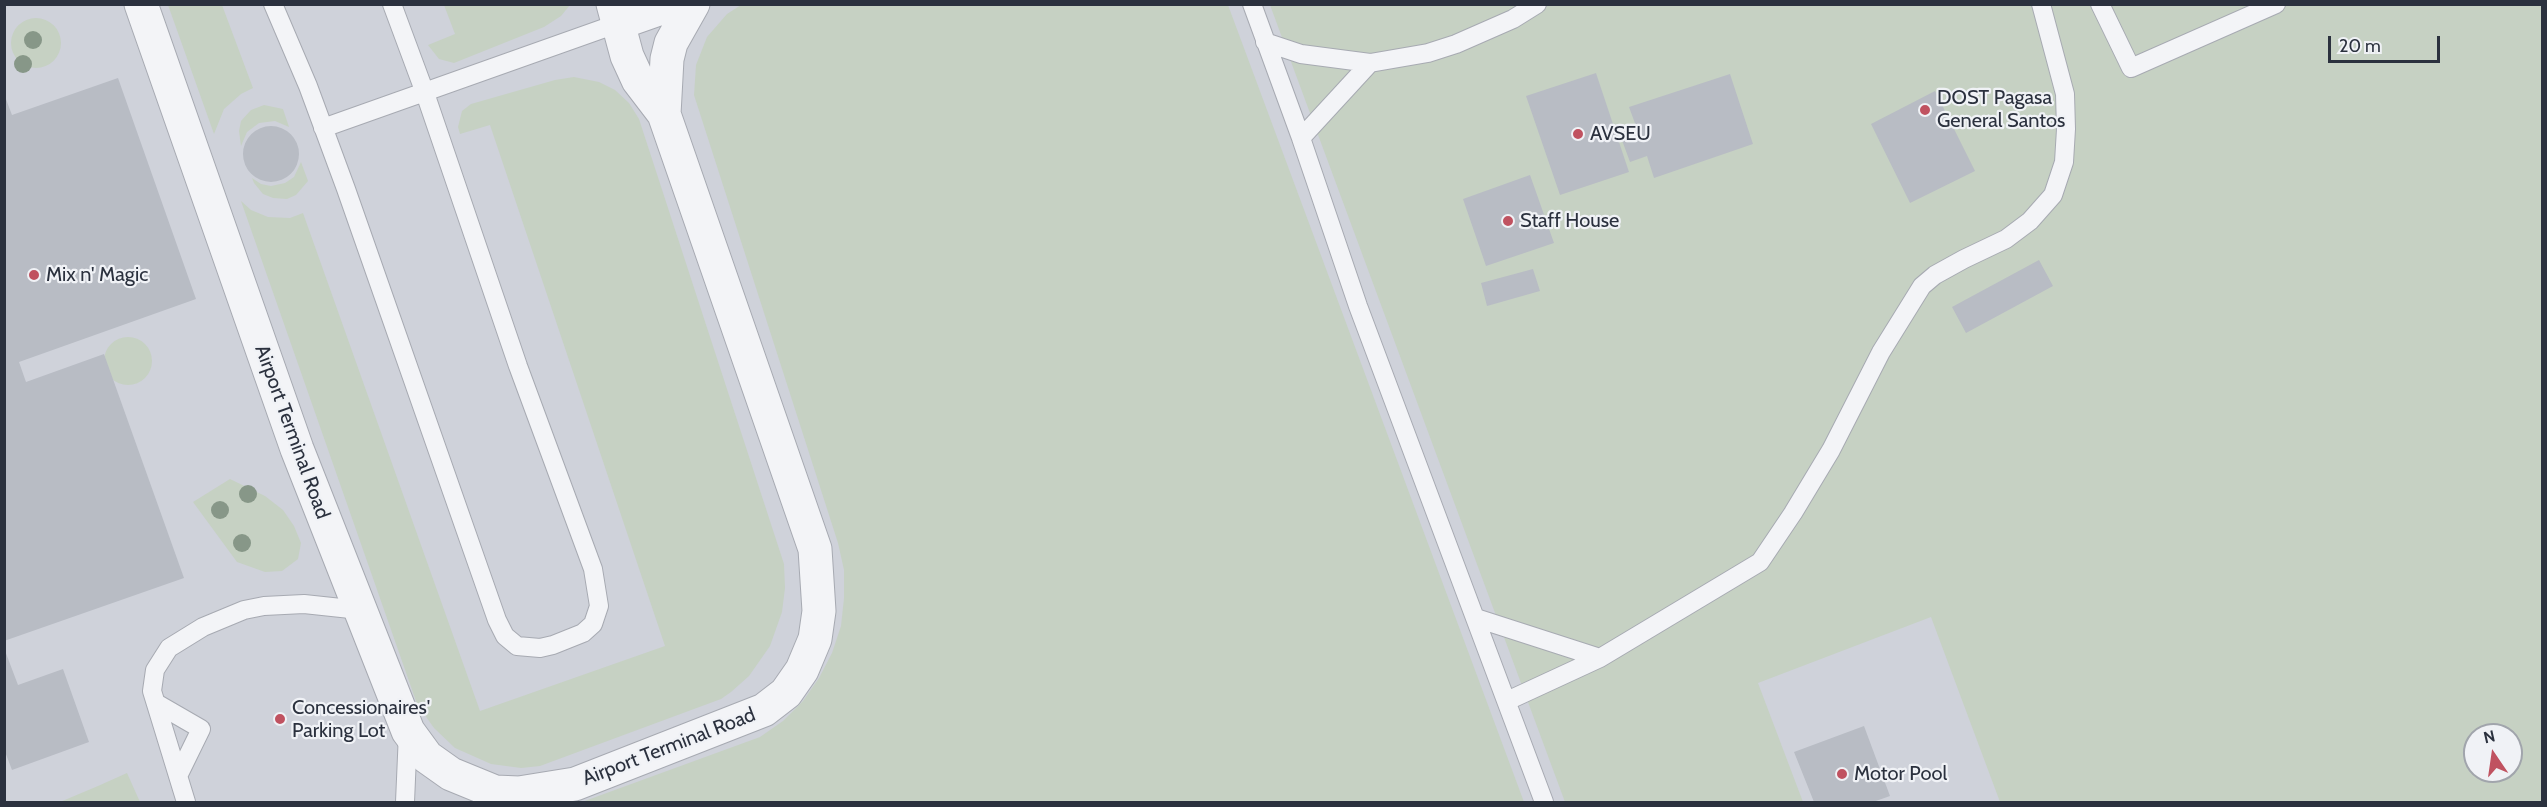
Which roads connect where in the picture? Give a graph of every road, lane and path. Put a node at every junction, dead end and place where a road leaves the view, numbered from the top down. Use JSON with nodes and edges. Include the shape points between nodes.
{"nodes":[{"id":1,"x":141,"y":4,"type":"edge"},
{"id":2,"x":273,"y":4,"type":"edge"},
{"id":3,"x":392,"y":4,"type":"edge"},
{"id":4,"x":674,"y":4,"type":"edge"},
{"id":5,"x":693,"y":4,"type":"edge"},
{"id":6,"x":1252,"y":4,"type":"edge"},
{"id":7,"x":1537,"y":4,"type":"edge"},
{"id":8,"x":2041,"y":4,"type":"edge"},
{"id":9,"x":2100,"y":4,"type":"edge"},
{"id":10,"x":2276,"y":4,"type":"edge"},
{"id":11,"x":616,"y":14,"type":"edge"},
{"id":12,"x":1265,"y":42,"type":"junction"},
{"id":13,"x":1370,"y":63,"type":"junction"},
{"id":14,"x":425,"y":93,"type":"junction"},
{"id":15,"x":664,"y":114,"type":"junction"},
{"id":16,"x":323,"y":128,"type":"junction"},
{"id":17,"x":1301,"y":138,"type":"junction"},
{"id":18,"x":360,"y":610,"type":"junction"},
{"id":19,"x":1476,"y":618,"type":"junction"},
{"id":20,"x":1600,"y":658,"type":"junction"},
{"id":21,"x":1507,"y":701,"type":"junction"},
{"id":22,"x":156,"y":703,"type":"junction"},
{"id":23,"x":408,"y":731,"type":"junction"},
{"id":24,"x":178,"y":776,"type":"junction"},
{"id":25,"x":514,"y":798,"type":"edge"},
{"id":26,"x":186,"y":802,"type":"edge"},
{"id":27,"x":405,"y":802,"type":"edge"},
{"id":28,"x":1544,"y":802,"type":"edge"}],
"edges":[{"from":1,"to":18,"type":"street","name":"Airport Terminal Road","via":[[297,449]]},
{"from":2,"to":16,"type":"lane"},
{"from":3,"to":14,"type":"lane"},
{"from":4,"to":11,"type":"street"},
{"from":5,"to":15,"type":"street","name":"Airport Terminal Road","via":[[671,42]]},
{"from":6,"to":12,"type":"lane"},
{"from":7,"to":13,"type":"lane","via":[[1513,20],[1456,44]]},
{"from":8,"to":20,"type":"lane","via":[[2065,94],[2064,162],[2053,195],[2030,221],[2006,239],[1935,275],[1922,286],[1881,352],[1831,450],[1760,562]]},
{"from":9,"to":10,"type":"lane","via":[[2131,68]]},
{"from":11,"to":14,"type":"lane"},
{"from":11,"to":15,"type":"street","name":"Airport Terminal Road","via":[[638,80]]},
{"from":12,"to":13,"type":"lane","via":[[1301,54]]},
{"from":12,"to":17,"type":"lane"},
{"from":13,"to":17,"type":"lane"},
{"from":14,"to":16,"type":"lane"},
{"from":14,"to":16,"type":"lane","via":[[596,579],[599,606],[593,624],[583,633],[553,645],[517,646],[505,636],[497,620]]},
{"from":15,"to":25,"type":"street","name":"Airport Terminal Road","via":[[814,549],[819,611],[815,639],[802,670],[786,693],[764,710],[575,784]]},
{"from":17,"to":19,"type":"lane","via":[[1358,306]]},
{"from":18,"to":22,"type":"lane","via":[[304,604],[264,606],[203,627],[169,648],[160,660],[154,670]]},
{"from":18,"to":23,"type":"street","name":"Airport Terminal Road"},
{"from":19,"to":20,"type":"lane"},
{"from":19,"to":21,"type":"lane"},
{"from":20,"to":21,"type":"lane"},
{"from":21,"to":28,"type":"lane"},
{"from":22,"to":24,"type":"lane"},
{"from":22,"to":24,"type":"lane","via":[[201,729]]},
{"from":23,"to":25,"type":"street","name":"Airport Terminal Road","via":[[427,757],[451,774]]},
{"from":23,"to":27,"type":"lane"},
{"from":24,"to":26,"type":"lane"}]}
